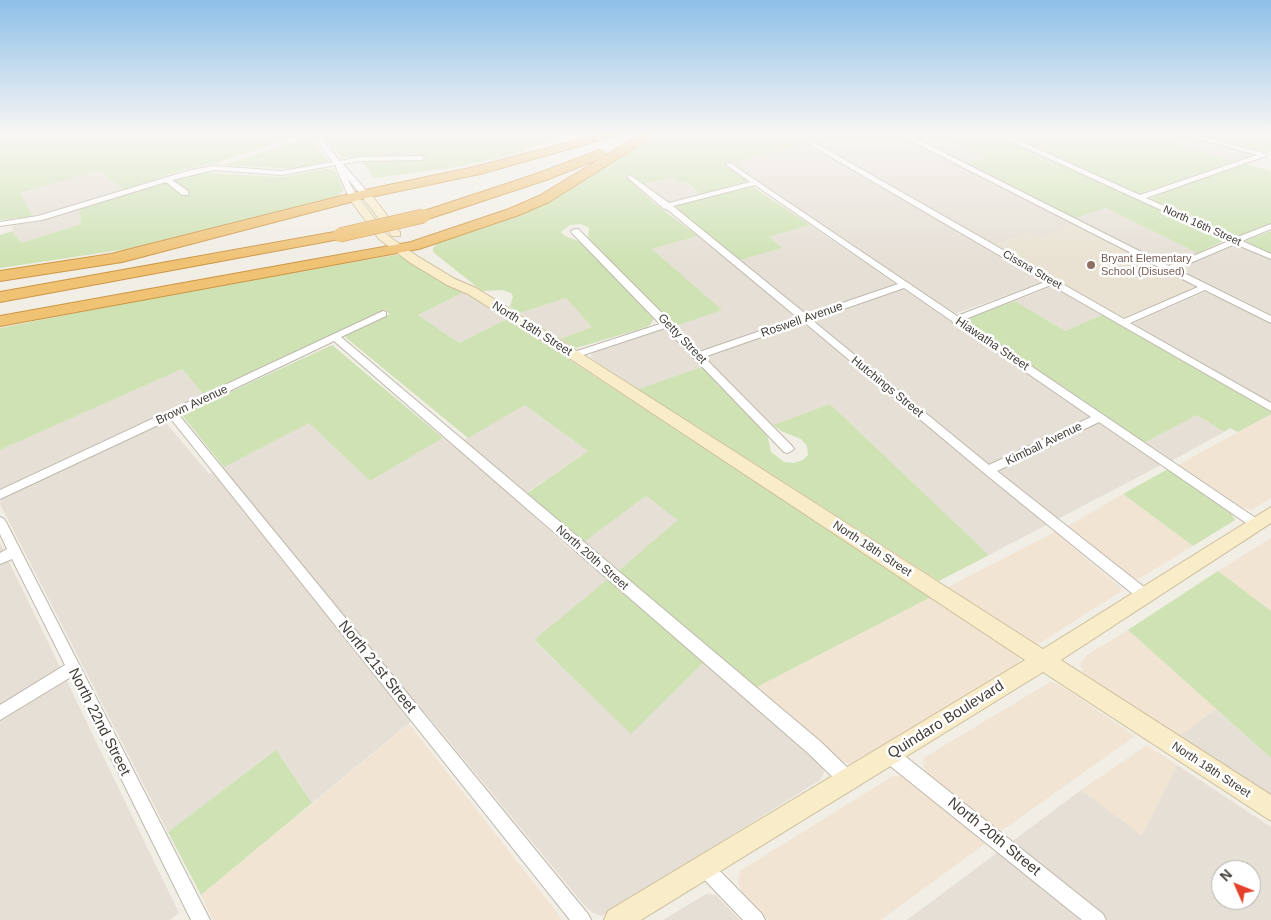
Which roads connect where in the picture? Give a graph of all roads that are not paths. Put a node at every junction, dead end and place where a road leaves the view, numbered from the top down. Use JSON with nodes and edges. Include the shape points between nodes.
{"nodes":[{"id":1,"x":178,"y":176,"type":"edge"},
{"id":2,"x":341,"y":176,"type":"edge"},
{"id":3,"x":345,"y":176,"type":"edge"},
{"id":4,"x":451,"y":176,"type":"edge"},
{"id":5,"x":509,"y":176,"type":"edge"},
{"id":6,"x":542,"y":176,"type":"edge"},
{"id":7,"x":582,"y":176,"type":"edge"},
{"id":8,"x":747,"y":176,"type":"edge"},
{"id":9,"x":868,"y":176,"type":"edge"},
{"id":10,"x":984,"y":176,"type":"edge"},
{"id":11,"x":1090,"y":176,"type":"edge"},
{"id":12,"x":1207,"y":176,"type":"edge"},
{"id":13,"x":630,"y":177,"type":"dead end"},
{"id":14,"x":167,"y":179,"type":"junction"},
{"id":15,"x":756,"y":182,"type":"junction"},
{"id":16,"x":185,"y":193,"type":"dead end"},
{"id":17,"x":359,"y":195,"type":"junction"},
{"id":18,"x":1138,"y":198,"type":"junction"},
{"id":19,"x":666,"y":206,"type":"junction"},
{"id":20,"x":419,"y":211,"type":"junction"},
{"id":21,"x":0,"y":224,"type":"edge"},
{"id":22,"x":1271,"y":226,"type":"edge"},
{"id":23,"x":337,"y":229,"type":"junction"},
{"id":24,"x":575,"y":231,"type":"dead end"},
{"id":25,"x":1235,"y":241,"type":"junction"},
{"id":26,"x":406,"y":248,"type":"junction"},
{"id":27,"x":1271,"y":257,"type":"edge"},
{"id":28,"x":110,"y":259,"type":"junction"},
{"id":29,"x":189,"y":264,"type":"junction"},
{"id":30,"x":1168,"y":269,"type":"junction"},
{"id":31,"x":0,"y":276,"type":"edge"},
{"id":32,"x":1052,"y":282,"type":"junction"},
{"id":33,"x":905,"y":285,"type":"junction"},
{"id":34,"x":1205,"y":287,"type":"junction"},
{"id":35,"x":0,"y":297,"type":"edge"},
{"id":36,"x":0,"y":305,"type":"edge"},
{"id":37,"x":383,"y":314,"type":"dead end"},
{"id":38,"x":804,"y":319,"type":"junction"},
{"id":39,"x":956,"y":319,"type":"junction"},
{"id":40,"x":1271,"y":320,"type":"edge"},
{"id":41,"x":0,"y":321,"type":"edge"},
{"id":42,"x":1122,"y":323,"type":"junction"},
{"id":43,"x":668,"y":324,"type":"junction"},
{"id":44,"x":336,"y":337,"type":"junction"},
{"id":45,"x":574,"y":355,"type":"junction"},
{"id":46,"x":699,"y":356,"type":"junction"},
{"id":47,"x":1271,"y":408,"type":"edge"},
{"id":48,"x":173,"y":414,"type":"junction"},
{"id":49,"x":1100,"y":417,"type":"junction"},
{"id":50,"x":788,"y":449,"type":"dead end"},
{"id":51,"x":988,"y":470,"type":"junction"},
{"id":52,"x":0,"y":495,"type":"edge"},
{"id":53,"x":1267,"y":518,"type":"edge"},
{"id":54,"x":0,"y":522,"type":"edge"},
{"id":55,"x":6,"y":555,"type":"edge"},
{"id":56,"x":1144,"y":595,"type":"junction"},
{"id":57,"x":1042,"y":661,"type":"junction"},
{"id":58,"x":72,"y":669,"type":"junction"},
{"id":59,"x":0,"y":713,"type":"edge"},
{"id":60,"x":890,"y":755,"type":"junction"},
{"id":61,"x":848,"y":780,"type":"junction"},
{"id":62,"x":1271,"y":809,"type":"edge"},
{"id":63,"x":704,"y":867,"type":"junction"},
{"id":64,"x":201,"y":920,"type":"edge"},
{"id":65,"x":582,"y":920,"type":"edge"},
{"id":66,"x":617,"y":920,"type":"edge"},
{"id":67,"x":756,"y":920,"type":"edge"},
{"id":68,"x":1097,"y":920,"type":"edge"}],
"edges":[{"from":1,"to":14,"type":"street"},
{"from":2,"to":17,"type":"street","name":"North 18th Street"},
{"from":3,"to":17,"type":"street","name":"North 18th Street"},
{"from":4,"to":17,"type":"highway"},
{"from":5,"to":20,"type":"highway"},
{"from":6,"to":20,"type":"highway"},
{"from":7,"to":26,"type":"highway","via":[[544,199],[514,212]]},
{"from":8,"to":15,"type":"street","name":"Hiawatha Street"},
{"from":9,"to":32,"type":"street","name":"Cissna Street"},
{"from":10,"to":30,"type":"street"},
{"from":11,"to":18,"type":"street","name":"North 16th Street"},
{"from":12,"to":18,"type":"street"},
{"from":13,"to":19,"type":"street","name":"Hutchings Street"},
{"from":14,"to":16,"type":"street"},
{"from":14,"to":21,"type":"street","via":[[39,218]]},
{"from":15,"to":19,"type":"street"},
{"from":15,"to":33,"type":"street","name":"Hiawatha Street"},
{"from":17,"to":26,"type":"main road","name":"North 18th Street","via":[[383,237]]},
{"from":17,"to":28,"type":"highway"},
{"from":18,"to":25,"type":"street","name":"North 16th Street"},
{"from":19,"to":38,"type":"street","name":"Hutchings Street"},
{"from":20,"to":23,"type":"highway","bridge":true},
{"from":22,"to":25,"type":"street"},
{"from":23,"to":28,"type":"highway"},
{"from":23,"to":29,"type":"highway"},
{"from":24,"to":43,"type":"street","name":"Getty Street"},
{"from":25,"to":27,"type":"street","name":"North 16th Street"},
{"from":25,"to":30,"type":"street"},
{"from":26,"to":41,"type":"highway"},
{"from":26,"to":45,"type":"main road","name":"North 18th Street","via":[[451,282],[472,291]]},
{"from":28,"to":31,"type":"highway"},
{"from":29,"to":35,"type":"highway"},
{"from":29,"to":36,"type":"highway"},
{"from":30,"to":34,"type":"street"},
{"from":32,"to":39,"type":"street"},
{"from":32,"to":42,"type":"street","name":"Cissna Street"},
{"from":33,"to":38,"type":"street","name":"Roswell Avenue"},
{"from":33,"to":39,"type":"street","name":"Hiawatha Street"},
{"from":34,"to":40,"type":"street"},
{"from":34,"to":42,"type":"street"},
{"from":37,"to":44,"type":"street","name":"Brown Avenue"},
{"from":38,"to":46,"type":"street","name":"Roswell Avenue"},
{"from":38,"to":51,"type":"street","name":"Hutchings Street"},
{"from":39,"to":49,"type":"street","name":"Hiawatha Street"},
{"from":42,"to":47,"type":"street","name":"Cissna Street"},
{"from":43,"to":45,"type":"street"},
{"from":43,"to":46,"type":"street","name":"Getty Street"},
{"from":44,"to":48,"type":"street","name":"Brown Avenue"},
{"from":44,"to":61,"type":"street","name":"North 20th Street","via":[[815,748]]},
{"from":45,"to":57,"type":"main road","name":"North 18th Street"},
{"from":46,"to":50,"type":"street","name":"Getty Street"},
{"from":48,"to":52,"type":"street","name":"Brown Avenue"},
{"from":48,"to":65,"type":"street","name":"North 21st Street"},
{"from":49,"to":51,"type":"street","name":"Kimball Avenue"},
{"from":49,"to":53,"type":"street","name":"Hiawatha Street"},
{"from":51,"to":56,"type":"street","name":"Hutchings Street"},
{"from":53,"to":56,"type":"main road","name":"Quindaro Boulevard"},
{"from":54,"to":55,"type":"street","name":"North 22nd Street"},
{"from":55,"to":58,"type":"street","name":"North 22nd Street"},
{"from":56,"to":57,"type":"main road","name":"Quindaro Boulevard"},
{"from":57,"to":60,"type":"main road","name":"Quindaro Boulevard"},
{"from":57,"to":62,"type":"main road","name":"North 18th Street"},
{"from":58,"to":59,"type":"street"},
{"from":58,"to":64,"type":"street","name":"North 22nd Street"},
{"from":60,"to":61,"type":"main road","name":"Quindaro Boulevard"},
{"from":60,"to":68,"type":"street","name":"North 20th Street"},
{"from":61,"to":63,"type":"main road","name":"Quindaro Boulevard"},
{"from":63,"to":66,"type":"main road","name":"Quindaro Boulevard"},
{"from":63,"to":67,"type":"street"}]}
